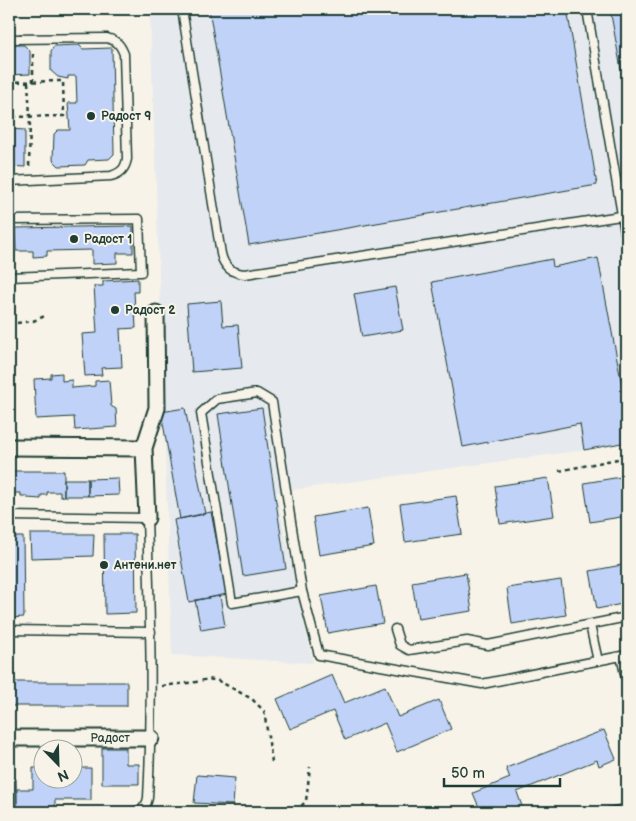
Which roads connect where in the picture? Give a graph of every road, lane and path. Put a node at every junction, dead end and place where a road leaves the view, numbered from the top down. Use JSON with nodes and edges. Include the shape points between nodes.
{"nodes":[{"id":1,"x":182,"y":9,"type":"edge"},
{"id":2,"x":587,"y":9,"type":"edge"},
{"id":3,"x":9,"y":39,"type":"edge"},
{"id":4,"x":33,"y":39,"type":"junction"},
{"id":5,"x":9,"y":82,"type":"edge"},
{"id":6,"x":28,"y":82,"type":"junction"},
{"id":7,"x":33,"y":82,"type":"junction"},
{"id":8,"x":30,"y":116,"type":"junction"},
{"id":9,"x":9,"y":117,"type":"edge"},
{"id":10,"x":29,"y":180,"type":"junction"},
{"id":11,"x":9,"y":181,"type":"edge"},
{"id":12,"x":625,"y":215,"type":"edge"},
{"id":13,"x":9,"y":220,"type":"edge"},
{"id":14,"x":627,"y":244,"type":"edge"},
{"id":15,"x":9,"y":277,"type":"edge"},
{"id":16,"x":156,"y":313,"type":"dead end"},
{"id":17,"x":45,"y":316,"type":"dead end"},
{"id":18,"x":9,"y":324,"type":"edge"},
{"id":19,"x":9,"y":447,"type":"edge"},
{"id":20,"x":144,"y":448,"type":"junction"},
{"id":21,"x":627,"y":457,"type":"edge"},
{"id":22,"x":559,"y":471,"type":"dead end"},
{"id":23,"x":9,"y":516,"type":"edge"},
{"id":24,"x":147,"y":518,"type":"junction"},
{"id":25,"x":302,"y":591,"type":"junction"},
{"id":26,"x":627,"y":617,"type":"edge"},
{"id":27,"x":590,"y":625,"type":"junction"},
{"id":28,"x":395,"y":629,"type":"dead end"},
{"id":29,"x":9,"y":630,"type":"edge"},
{"id":30,"x":151,"y":632,"type":"junction"},
{"id":31,"x":624,"y":655,"type":"edge"},
{"id":32,"x":598,"y":661,"type":"junction"},
{"id":33,"x":627,"y":683,"type":"edge"},
{"id":34,"x":151,"y":687,"type":"junction"},
{"id":35,"x":9,"y":738,"type":"edge"},
{"id":36,"x":151,"y":738,"type":"junction"},
{"id":37,"x":272,"y":762,"type":"dead end"},
{"id":38,"x":310,"y":767,"type":"dead end"},
{"id":39,"x":627,"y":810,"type":"edge"},
{"id":40,"x":116,"y":812,"type":"edge"},
{"id":41,"x":296,"y":812,"type":"edge"},
{"id":42,"x":610,"y":812,"type":"edge"}],
"edges":[{"from":1,"to":12,"type":"lane","via":[[221,254],[231,271],[245,274]]},
{"from":2,"to":12,"type":"lane"},
{"from":3,"to":4,"type":"lane"},
{"from":4,"to":7,"type":"path"},
{"from":4,"to":10,"type":"lane","via":[[107,38],[121,46],[124,54],[127,159],[125,168],[112,176]]},
{"from":5,"to":6,"type":"path"},
{"from":6,"to":7,"type":"path"},
{"from":6,"to":8,"type":"path"},
{"from":7,"to":8,"type":"path","via":[[63,81],[64,116]]},
{"from":8,"to":9,"type":"path"},
{"from":8,"to":10,"type":"path"},
{"from":10,"to":11,"type":"lane"},
{"from":12,"to":14,"type":"lane"},
{"from":13,"to":15,"type":"lane","via":[[139,219],[140,272]]},
{"from":16,"to":20,"type":"street","via":[[157,408]]},
{"from":17,"to":18,"type":"path"},
{"from":19,"to":20,"type":"street"},
{"from":20,"to":24,"type":"street"},
{"from":21,"to":22,"type":"path"},
{"from":23,"to":24,"type":"lane"},
{"from":24,"to":30,"type":"lane"},
{"from":25,"to":25,"type":"lane","via":[[232,603],[201,413],[217,399],[257,393],[272,402]]},
{"from":25,"to":32,"type":"lane","via":[[319,655],[482,684]]},
{"from":26,"to":27,"type":"lane"},
{"from":27,"to":28,"type":"lane","via":[[488,645],[467,641],[409,650],[400,645]]},
{"from":27,"to":32,"type":"lane"},
{"from":29,"to":30,"type":"lane"},
{"from":30,"to":34,"type":"lane"},
{"from":31,"to":32,"type":"lane"},
{"from":31,"to":33,"type":"lane"},
{"from":34,"to":36,"type":"lane"},
{"from":34,"to":37,"type":"path","via":[[208,679],[219,681],[252,699],[264,710]]},
{"from":35,"to":36,"type":"street","name":"Радост"},
{"from":36,"to":40,"type":"lane","via":[[147,804],[137,812]]},
{"from":38,"to":41,"type":"path","via":[[306,801]]},
{"from":39,"to":42,"type":"lane"}]}
